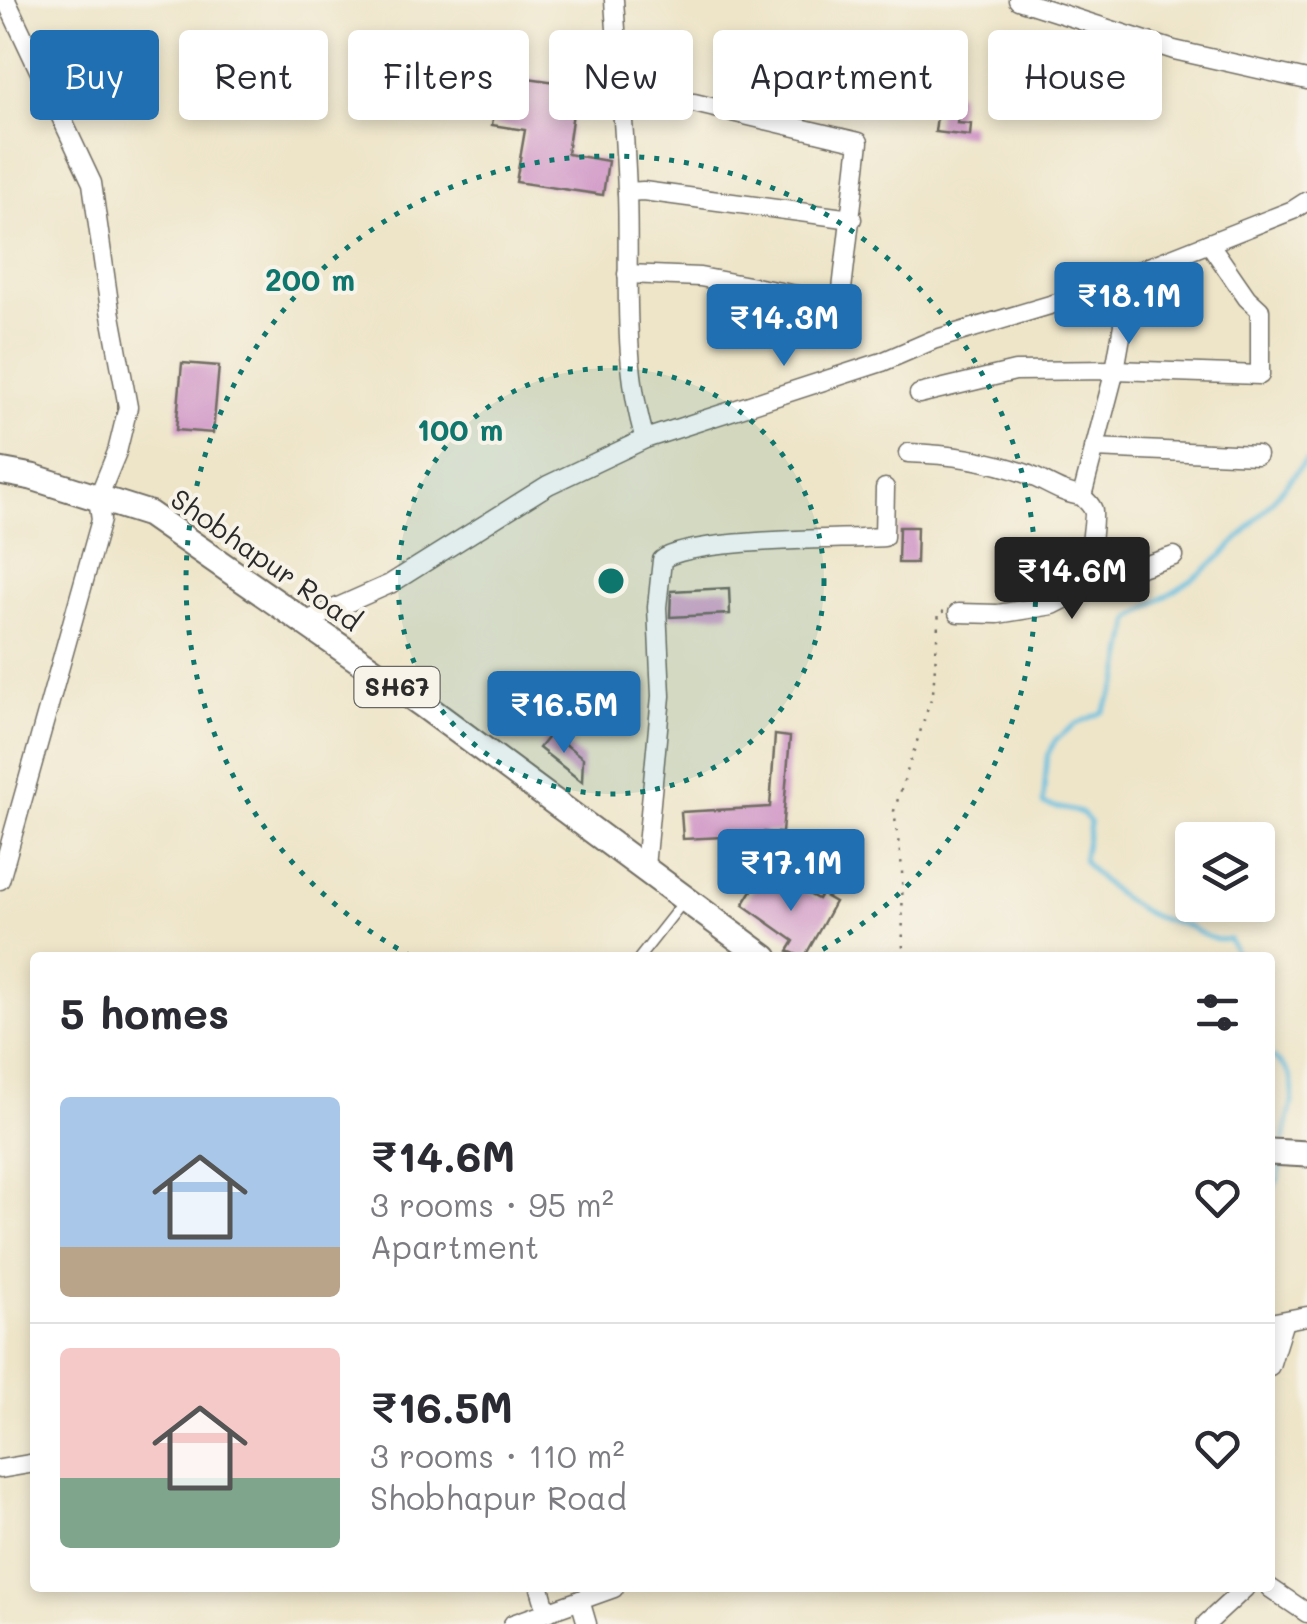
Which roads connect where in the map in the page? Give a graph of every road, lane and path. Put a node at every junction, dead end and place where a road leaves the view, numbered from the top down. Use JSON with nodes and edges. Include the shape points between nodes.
{"nodes":[{"id":1,"x":6,"y":0,"type":"edge"},
{"id":2,"x":614,"y":0,"type":"edge"},
{"id":3,"x":1018,"y":0,"type":"edge"},
{"id":4,"x":616,"y":30,"type":"edge"},
{"id":5,"x":1307,"y":80,"type":"edge"},
{"id":6,"x":693,"y":103,"type":"edge"},
{"id":7,"x":622,"y":120,"type":"edge"},
{"id":8,"x":628,"y":192,"type":"junction"},
{"id":9,"x":1307,"y":201,"type":"edge"},
{"id":10,"x":852,"y":219,"type":"junction"},
{"id":11,"x":1209,"y":243,"type":"junction"},
{"id":12,"x":628,"y":274,"type":"junction"},
{"id":13,"x":1120,"y":279,"type":"junction"},
{"id":14,"x":1115,"y":370,"type":"junction"},
{"id":15,"x":919,"y":394,"type":"dead end"},
{"id":16,"x":645,"y":438,"type":"junction"},
{"id":17,"x":1094,"y":448,"type":"junction"},
{"id":18,"x":908,"y":453,"type":"dead end"},
{"id":19,"x":1257,"y":455,"type":"dead end"},
{"id":20,"x":0,"y":472,"type":"edge"},
{"id":21,"x":886,"y":488,"type":"dead end"},
{"id":22,"x":1082,"y":496,"type":"junction"},
{"id":23,"x":98,"y":498,"type":"junction"},
{"id":24,"x":1174,"y":556,"type":"dead end"},
{"id":25,"x":1086,"y":588,"type":"junction"},
{"id":26,"x":958,"y":613,"type":"joint"},
{"id":27,"x":304,"y":622,"type":"junction"},
{"id":28,"x":645,"y":867,"type":"junction"},
{"id":29,"x":0,"y":880,"type":"edge"},
{"id":30,"x":687,"y":898,"type":"junction"},
{"id":31,"x":644,"y":952,"type":"edge"},
{"id":32,"x":757,"y":952,"type":"edge"},
{"id":33,"x":903,"y":952,"type":"edge"},
{"id":34,"x":1307,"y":1316,"type":"edge"},
{"id":35,"x":1277,"y":1322,"type":"edge"},
{"id":36,"x":30,"y":1464,"type":"edge"},
{"id":37,"x":0,"y":1469,"type":"edge"},
{"id":38,"x":541,"y":1592,"type":"edge"},
{"id":39,"x":603,"y":1592,"type":"edge"},
{"id":40,"x":1241,"y":1592,"type":"edge"},
{"id":41,"x":1275,"y":1592,"type":"edge"},
{"id":42,"x":580,"y":1600,"type":"junction"},
{"id":43,"x":547,"y":1612,"type":"junction"},
{"id":44,"x":1307,"y":1614,"type":"edge"},
{"id":45,"x":513,"y":1624,"type":"edge"},
{"id":46,"x":586,"y":1624,"type":"edge"},
{"id":47,"x":1206,"y":1624,"type":"edge"}],
"edges":[{"from":1,"to":23,"type":"street","via":[[92,184],[128,407]]},
{"from":2,"to":4,"type":"street"},
{"from":3,"to":5,"type":"street","via":[[1174,50]]},
{"from":6,"to":10,"type":"street","via":[[860,142]]},
{"from":7,"to":8,"type":"street"},
{"from":8,"to":10,"type":"street"},
{"from":8,"to":12,"type":"street"},
{"from":9,"to":11,"type":"street"},
{"from":10,"to":12,"type":"street","via":[[841,298],[700,277]]},
{"from":11,"to":13,"type":"street"},
{"from":11,"to":14,"type":"street","via":[[1260,310],[1260,375]]},
{"from":12,"to":16,"type":"street"},
{"from":13,"to":14,"type":"street","via":[[1123,325]]},
{"from":13,"to":16,"type":"street"},
{"from":14,"to":15,"type":"street","via":[[1016,372]]},
{"from":14,"to":17,"type":"street"},
{"from":16,"to":27,"type":"street","via":[[548,485],[390,584]]},
{"from":17,"to":19,"type":"street"},
{"from":17,"to":22,"type":"street"},
{"from":18,"to":22,"type":"street","via":[[977,459]]},
{"from":20,"to":23,"type":"main road","name":"Shobhapur Road","number":"SH67"},
{"from":21,"to":28,"type":"street","via":[[884,537],[733,545],[662,560],[661,696]]},
{"from":22,"to":25,"type":"street","via":[[1095,519]]},
{"from":23,"to":27,"type":"main road","name":"Shobhapur Road","number":"SH67","via":[[149,514]]},
{"from":23,"to":29,"type":"street","via":[[102,520]]},
{"from":24,"to":25,"type":"street"},
{"from":25,"to":26,"type":"street","via":[[1026,611]]},
{"from":26,"to":33,"type":"path","via":[[939,612],[933,693],[894,812]]},
{"from":27,"to":28,"type":"main road","name":"Shobhapur Road","number":"SH67"},
{"from":28,"to":30,"type":"main road","name":"Shobhapur Road","number":"SH67"},
{"from":30,"to":31,"type":"lane"},
{"from":30,"to":32,"type":"main road","name":"Shobhapur Road","number":"SH67"},
{"from":34,"to":35,"type":"street"},
{"from":36,"to":37,"type":"street"},
{"from":38,"to":43,"type":"street"},
{"from":39,"to":42,"type":"street"},
{"from":40,"to":47,"type":"street"},
{"from":41,"to":44,"type":"street"},
{"from":42,"to":43,"type":"street"},
{"from":42,"to":46,"type":"street"},
{"from":43,"to":45,"type":"street"}]}
